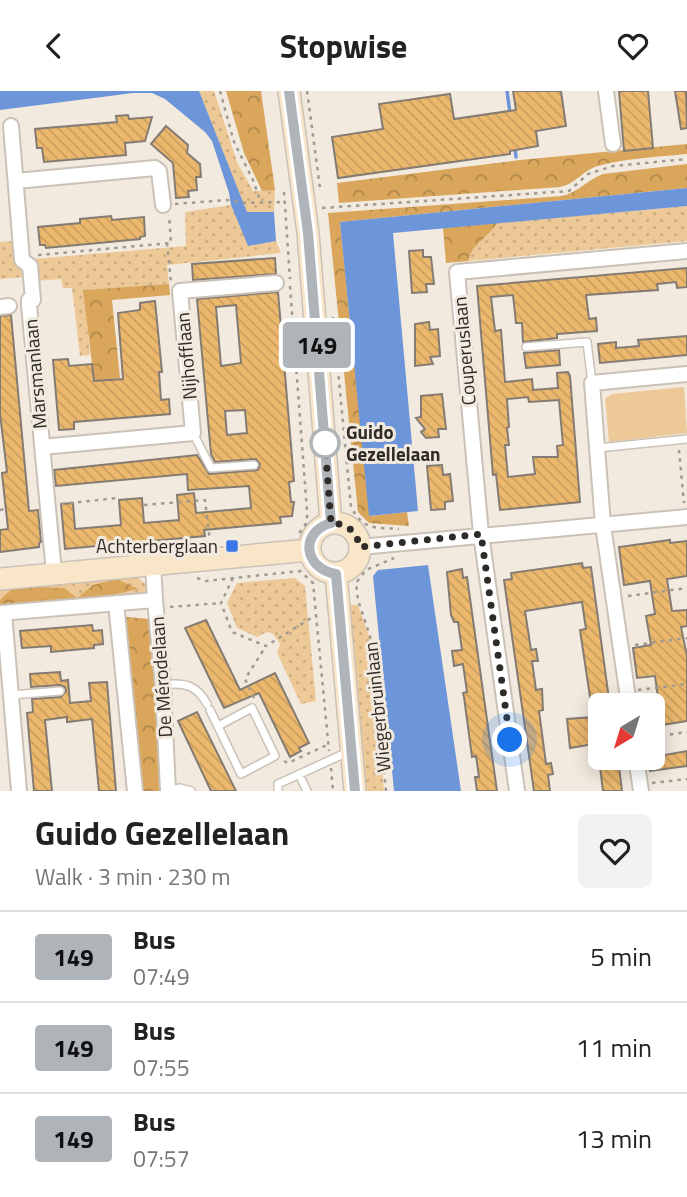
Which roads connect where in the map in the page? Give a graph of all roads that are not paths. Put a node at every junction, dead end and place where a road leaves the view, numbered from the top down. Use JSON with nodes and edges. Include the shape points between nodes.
{"nodes":[{"id":1,"x":289,"y":91,"type":"edge"},
{"id":2,"x":606,"y":91,"type":"edge"},
{"id":3,"x":11,"y":126,"type":"dead end"},
{"id":4,"x":613,"y":144,"type":"dead end"},
{"id":5,"x":16,"y":181,"type":"junction"},
{"id":6,"x":166,"y":205,"type":"road end"},
{"id":7,"x":687,"y":251,"type":"edge"},
{"id":8,"x":276,"y":283,"type":"dead end"},
{"id":9,"x":526,"y":347,"type":"dead end"},
{"id":10,"x":687,"y":374,"type":"edge"},
{"id":11,"x":592,"y":383,"type":"junction"},
{"id":12,"x":192,"y":433,"type":"junction"},
{"id":13,"x":687,"y":439,"type":"edge"},
{"id":14,"x":42,"y":447,"type":"junction"},
{"id":15,"x":597,"y":449,"type":"junction"},
{"id":16,"x":254,"y":465,"type":"dead end"},
{"id":17,"x":686,"y":518,"type":"edge"},
{"id":18,"x":331,"y":523,"type":"junction"},
{"id":19,"x":603,"y":525,"type":"junction"},
{"id":20,"x":481,"y":534,"type":"junction"},
{"id":21,"x":360,"y":547,"type":"junction"},
{"id":22,"x":309,"y":550,"type":"junction"},
{"id":23,"x":153,"y":565,"type":"junction"},
{"id":24,"x":54,"y":573,"type":"junction"},
{"id":25,"x":336,"y":574,"type":"junction"},
{"id":26,"x":0,"y":579,"type":"edge"},
{"id":27,"x":116,"y":603,"type":"junction"},
{"id":28,"x":155,"y":604,"type":"junction"},
{"id":29,"x":2,"y":613,"type":"edge"},
{"id":30,"x":163,"y":685,"type":"junction"},
{"id":31,"x":60,"y":691,"type":"dead end"},
{"id":32,"x":627,"y":693,"type":"edge"},
{"id":33,"x":10,"y":695,"type":"junction"},
{"id":34,"x":218,"y":726,"type":"junction"},
{"id":35,"x":7,"y":734,"type":"edge"},
{"id":36,"x":351,"y":750,"type":"junction"},
{"id":37,"x":638,"y":770,"type":"edge"},
{"id":38,"x":299,"y":774,"type":"junction"},
{"id":39,"x":640,"y":788,"type":"edge"},
{"id":40,"x":19,"y":791,"type":"edge"},
{"id":41,"x":135,"y":791,"type":"edge"},
{"id":42,"x":169,"y":791,"type":"edge"},
{"id":43,"x":191,"y":791,"type":"edge"},
{"id":44,"x":278,"y":791,"type":"edge"},
{"id":45,"x":307,"y":791,"type":"edge"},
{"id":46,"x":355,"y":791,"type":"edge"},
{"id":47,"x":517,"y":791,"type":"edge"}],
"edges":[{"from":1,"to":18,"type":"street","via":[[308,233]]},
{"from":2,"to":4,"type":"street"},
{"from":3,"to":5,"type":"street","name":"Marsmanlaan"},
{"from":5,"to":6,"type":"street","via":[[155,168]]},
{"from":5,"to":14,"type":"street","name":"Marsmanlaan","via":[[21,256],[30,266]]},
{"from":7,"to":20,"type":"street","name":"Couperuslaan","via":[[457,272]]},
{"from":8,"to":12,"type":"street","name":"Nijhofflaan","via":[[180,291]]},
{"from":9,"to":11,"type":"lane","via":[[587,342]]},
{"from":10,"to":11,"type":"street"},
{"from":11,"to":15,"type":"street"},
{"from":12,"to":14,"type":"street"},
{"from":12,"to":16,"type":"lane","name":"Nijhofflaan","via":[[211,468]]},
{"from":13,"to":15,"type":"lane"},
{"from":14,"to":24,"type":"street","name":"Marsmanlaan"},
{"from":15,"to":19,"type":"street"},
{"from":17,"to":19,"type":"street"},
{"from":18,"to":21,"type":"street","via":[[351,529]]},
{"from":18,"to":22,"type":"street","via":[[313,535]]},
{"from":19,"to":20,"type":"street"},
{"from":19,"to":32,"type":"street"},
{"from":20,"to":21,"type":"street"},
{"from":20,"to":47,"type":"street"},
{"from":21,"to":25,"type":"street","via":[[354,566]]},
{"from":22,"to":23,"type":"street"},
{"from":22,"to":25,"type":"street","via":[[318,567]]},
{"from":23,"to":24,"type":"street"},
{"from":23,"to":28,"type":"street","name":"De Mérodelaan"},
{"from":24,"to":26,"type":"street"},
{"from":25,"to":36,"type":"street","name":"Wiegerbruinlaan"},
{"from":27,"to":28,"type":"street"},
{"from":27,"to":29,"type":"street"},
{"from":27,"to":41,"type":"street","name":"De Mérodelaan"},
{"from":28,"to":30,"type":"street","name":"De Mérodelaan"},
{"from":29,"to":33,"type":"street"},
{"from":30,"to":34,"type":"lane","via":[[194,687]]},
{"from":30,"to":42,"type":"street","name":"De Mérodelaan"},
{"from":31,"to":33,"type":"lane"},
{"from":33,"to":35,"type":"street"},
{"from":34,"to":34,"type":"lane","via":[[252,708],[275,757],[241,773]]},
{"from":35,"to":40,"type":"street"},
{"from":36,"to":38,"type":"lane","name":"Wiegerbruinlaan"},
{"from":36,"to":46,"type":"street","name":"Wiegerbruinlaan"},
{"from":37,"to":39,"type":"street"},
{"from":38,"to":44,"type":"lane","name":"Wiegerbruinlaan","via":[[278,784]]},
{"from":38,"to":45,"type":"lane"},
{"from":42,"to":43,"type":"lane","name":"De Mérodelaan","via":[[180,787]]}]}
